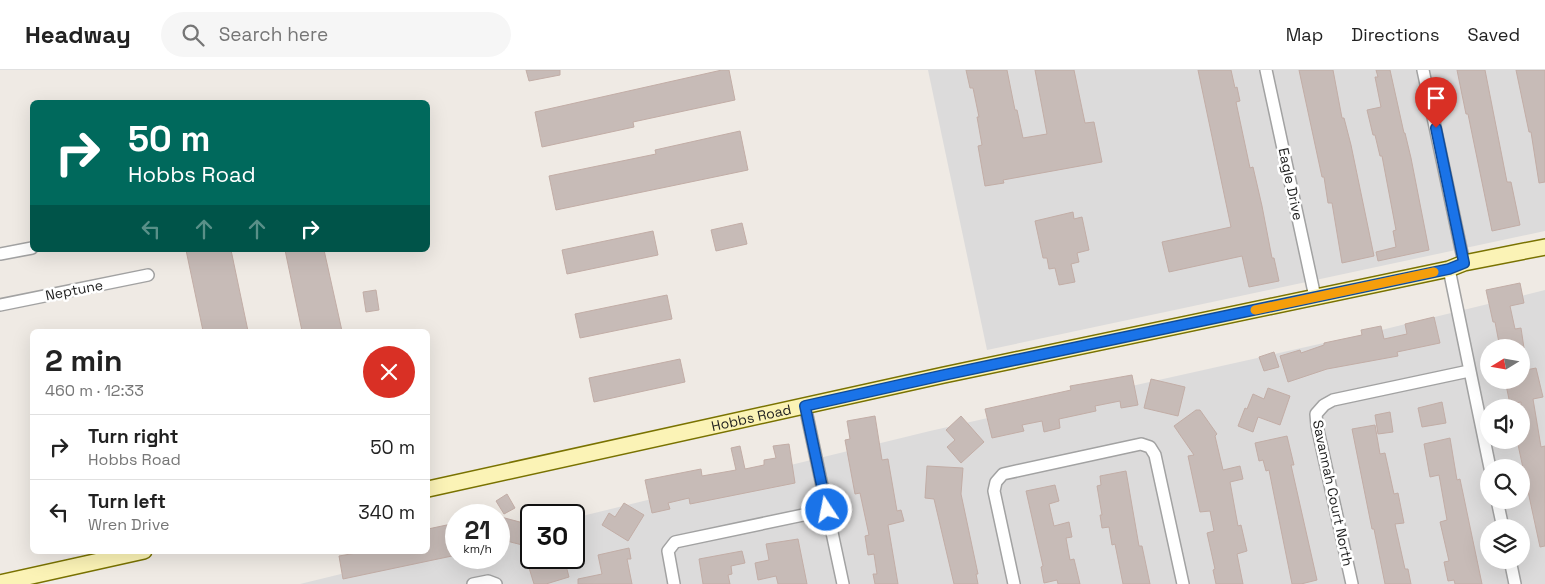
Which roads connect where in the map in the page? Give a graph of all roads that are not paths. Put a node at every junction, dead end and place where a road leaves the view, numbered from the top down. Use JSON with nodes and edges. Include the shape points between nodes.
{"nodes":[{"id":1,"x":1266,"y":70,"type":"edge"},
{"id":2,"x":1423,"y":70,"type":"edge"},
{"id":3,"x":1545,"y":247,"type":"edge"},
{"id":4,"x":30,"y":248,"type":"edge"},
{"id":5,"x":0,"y":254,"type":"edge"},
{"id":6,"x":1464,"y":263,"type":"junction"},
{"id":7,"x":1449,"y":269,"type":"junction"},
{"id":8,"x":148,"y":275,"type":"dead end"},
{"id":9,"x":1315,"y":298,"type":"junction"},
{"id":10,"x":0,"y":305,"type":"edge"},
{"id":11,"x":1469,"y":371,"type":"junction"},
{"id":12,"x":805,"y":406,"type":"junction"},
{"id":13,"x":1488,"y":459,"type":"edge"},
{"id":14,"x":430,"y":489,"type":"edge"},
{"id":15,"x":827,"y":510,"type":"junction"},
{"id":16,"x":130,"y":554,"type":"edge"},
{"id":17,"x":1512,"y":569,"type":"edge"},
{"id":18,"x":0,"y":582,"type":"edge"},
{"id":19,"x":473,"y":584,"type":"edge"},
{"id":20,"x":496,"y":584,"type":"edge"},
{"id":21,"x":674,"y":584,"type":"edge"},
{"id":22,"x":843,"y":584,"type":"edge"},
{"id":23,"x":1014,"y":584,"type":"edge"},
{"id":24,"x":1183,"y":584,"type":"edge"},
{"id":25,"x":1352,"y":584,"type":"edge"},
{"id":26,"x":1515,"y":584,"type":"edge"}],
"edges":[{"from":1,"to":9,"type":"street","name":"Eagle Drive"},
{"from":2,"to":6,"type":"street"},
{"from":3,"to":6,"type":"street","name":"Hobbs Road"},
{"from":4,"to":5,"type":"street"},
{"from":6,"to":7,"type":"street","name":"Hobbs Road"},
{"from":7,"to":9,"type":"street","name":"Hobbs Road"},
{"from":7,"to":11,"type":"street"},
{"from":8,"to":10,"type":"street","name":"Neptune"},
{"from":9,"to":12,"type":"street","name":"Hobbs Road"},
{"from":11,"to":13,"type":"street"},
{"from":11,"to":25,"type":"street","name":"Savannah Court North","via":[[1333,400],[1316,414]]},
{"from":12,"to":14,"type":"street","name":"Hobbs Road"},
{"from":12,"to":15,"type":"street"},
{"from":15,"to":21,"type":"street","via":[[675,542],[668,551]]},
{"from":15,"to":22,"type":"street"},
{"from":16,"to":18,"type":"street"},
{"from":17,"to":26,"type":"street"},
{"from":19,"to":20,"type":"street","via":[[488,581]]},
{"from":23,"to":24,"type":"street","via":[[994,490],[1003,474],[1141,444],[1150,447],[1156,455]]}]}
